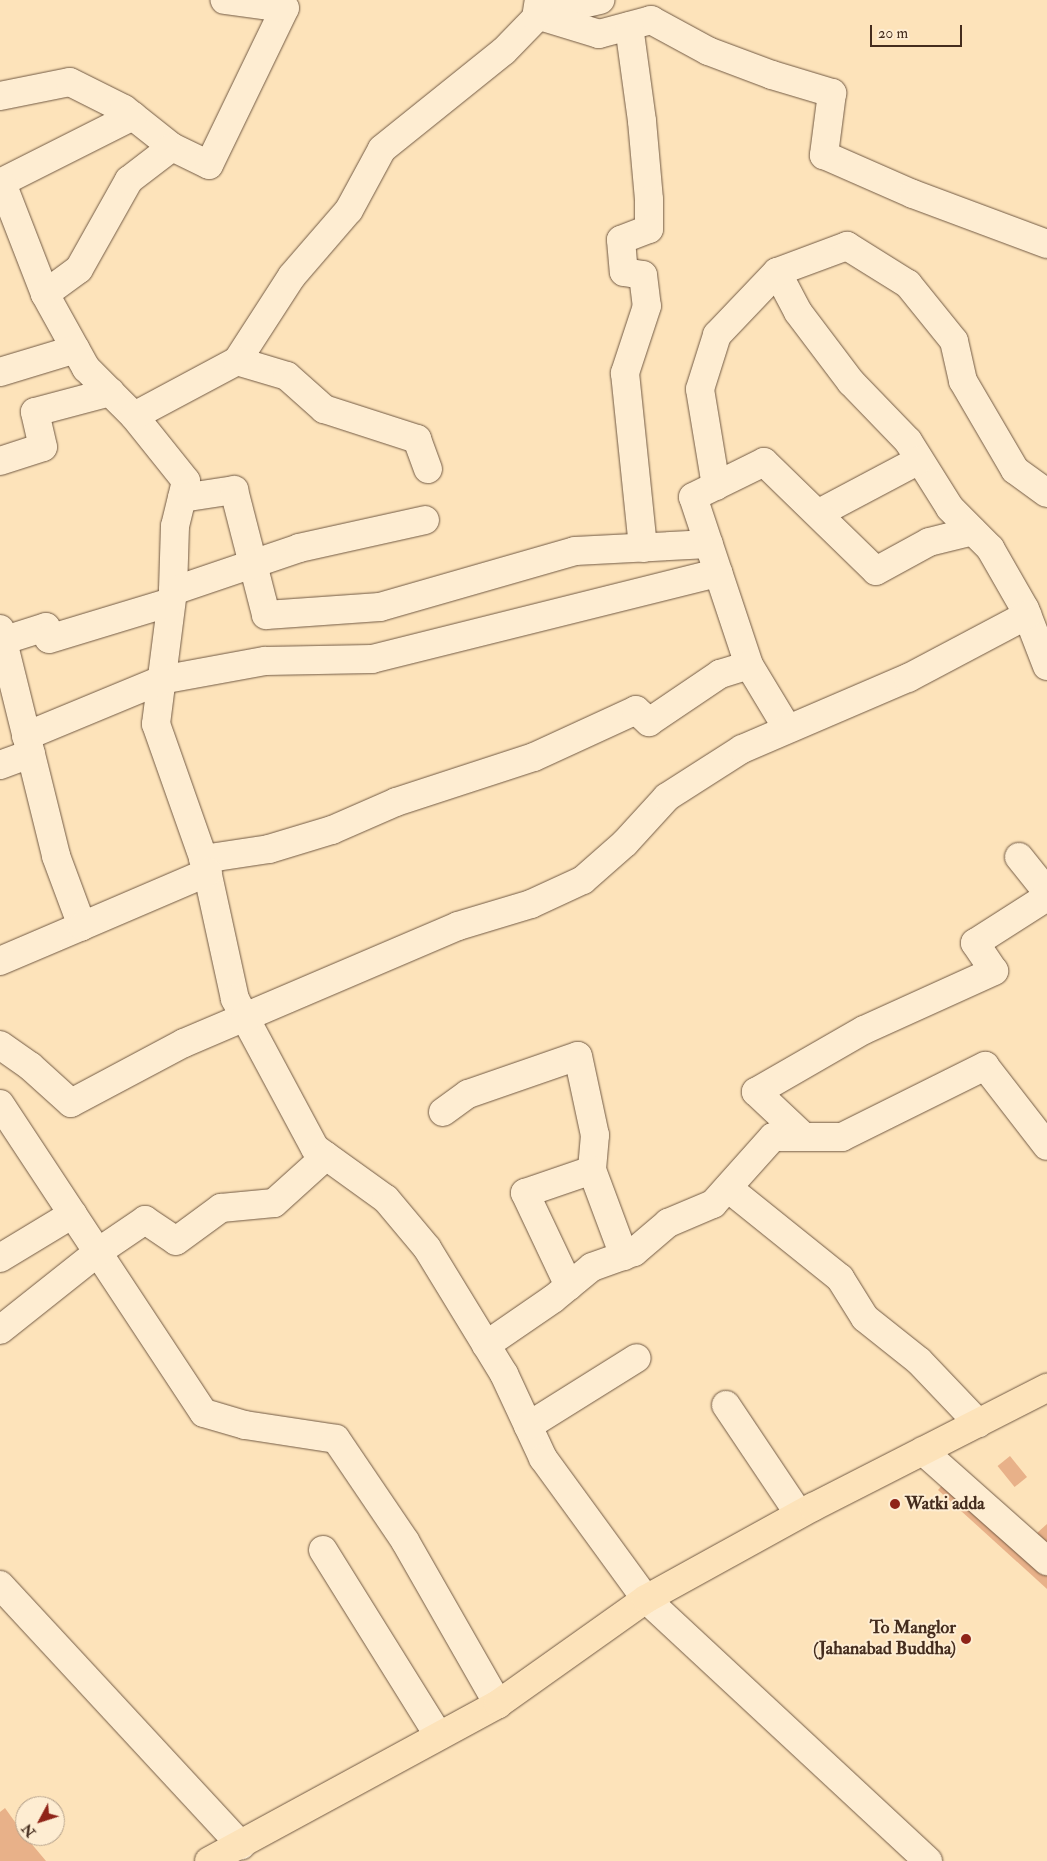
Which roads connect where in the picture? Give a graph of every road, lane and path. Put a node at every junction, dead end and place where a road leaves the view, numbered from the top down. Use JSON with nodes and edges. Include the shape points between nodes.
{"nodes":[{"id":1,"x":225,"y":0,"type":"edge"},
{"id":2,"x":600,"y":0,"type":"edge"},
{"id":3,"x":288,"y":4,"type":"edge"},
{"id":4,"x":538,"y":7,"type":"edge"},
{"id":5,"x":629,"y":26,"type":"junction"},
{"id":6,"x":0,"y":96,"type":"edge"},
{"id":7,"x":133,"y":116,"type":"junction"},
{"id":8,"x":172,"y":147,"type":"junction"},
{"id":9,"x":1,"y":183,"type":"edge"},
{"id":10,"x":1047,"y":244,"type":"edge"},
{"id":11,"x":777,"y":272,"type":"junction"},
{"id":12,"x":45,"y":294,"type":"junction"},
{"id":13,"x":76,"y":349,"type":"junction"},
{"id":14,"x":237,"y":361,"type":"junction"},
{"id":15,"x":0,"y":372,"type":"edge"},
{"id":16,"x":110,"y":392,"type":"junction"},
{"id":17,"x":134,"y":416,"type":"junction"},
{"id":18,"x":919,"y":460,"type":"junction"},
{"id":19,"x":0,"y":461,"type":"edge"},
{"id":20,"x":428,"y":469,"type":"dead end"},
{"id":21,"x":716,"y":486,"type":"junction"},
{"id":22,"x":1047,"y":493,"type":"edge"},
{"id":23,"x":182,"y":498,"type":"junction"},
{"id":24,"x":819,"y":513,"type":"junction"},
{"id":25,"x":425,"y":520,"type":"dead end"},
{"id":26,"x":973,"y":531,"type":"junction"},
{"id":27,"x":709,"y":544,"type":"junction"},
{"id":28,"x":642,"y":548,"type":"junction"},
{"id":29,"x":254,"y":563,"type":"junction"},
{"id":30,"x":718,"y":573,"type":"junction"},
{"id":31,"x":172,"y":597,"type":"junction"},
{"id":32,"x":1027,"y":615,"type":"junction"},
{"id":33,"x":1,"y":635,"type":"edge"},
{"id":34,"x":1045,"y":654,"type":"edge"},
{"id":35,"x":749,"y":665,"type":"junction"},
{"id":36,"x":161,"y":680,"type":"junction"},
{"id":37,"x":787,"y":728,"type":"junction"},
{"id":38,"x":28,"y":745,"type":"junction"},
{"id":39,"x":0,"y":765,"type":"edge"},
{"id":40,"x":1020,"y":857,"type":"dead end"},
{"id":41,"x":206,"y":866,"type":"junction"},
{"id":42,"x":1047,"y":892,"type":"edge"},
{"id":43,"x":1047,"y":897,"type":"edge"},
{"id":44,"x":82,"y":926,"type":"junction"},
{"id":45,"x":0,"y":961,"type":"edge"},
{"id":46,"x":245,"y":1017,"type":"junction"},
{"id":47,"x":0,"y":1045,"type":"edge"},
{"id":48,"x":0,"y":1104,"type":"edge"},
{"id":49,"x":444,"y":1112,"type":"dead end"},
{"id":50,"x":804,"y":1137,"type":"junction"},
{"id":51,"x":1047,"y":1146,"type":"edge"},
{"id":52,"x":326,"y":1156,"type":"junction"},
{"id":53,"x":592,"y":1170,"type":"junction"},
{"id":54,"x":728,"y":1188,"type":"junction"},
{"id":55,"x":73,"y":1214,"type":"junction"},
{"id":56,"x":98,"y":1252,"type":"junction"},
{"id":57,"x":624,"y":1256,"type":"junction"},
{"id":58,"x":0,"y":1258,"type":"edge"},
{"id":59,"x":569,"y":1286,"type":"junction"},
{"id":60,"x":0,"y":1330,"type":"edge"},
{"id":61,"x":486,"y":1345,"type":"junction"},
{"id":62,"x":637,"y":1358,"type":"dead end"},
{"id":63,"x":1047,"y":1388,"type":"edge"},
{"id":64,"x":726,"y":1405,"type":"dead end"},
{"id":65,"x":978,"y":1423,"type":"junction"},
{"id":66,"x":528,"y":1426,"type":"junction"},
{"id":67,"x":923,"y":1451,"type":"junction"},
{"id":68,"x":799,"y":1514,"type":"junction"},
{"id":69,"x":323,"y":1550,"type":"dead end"},
{"id":70,"x":1047,"y":1561,"type":"edge"},
{"id":71,"x":0,"y":1585,"type":"edge"},
{"id":72,"x":646,"y":1599,"type":"junction"},
{"id":73,"x":498,"y":1704,"type":"junction"},
{"id":74,"x":439,"y":1736,"type":"junction"},
{"id":75,"x":241,"y":1845,"type":"junction"},
{"id":76,"x":209,"y":1861,"type":"edge"},
{"id":77,"x":928,"y":1861,"type":"edge"}],
"edges":[{"from":1,"to":3,"type":"street"},
{"from":2,"to":4,"type":"street"},
{"from":3,"to":8,"type":"street","via":[[209,165]]},
{"from":4,"to":5,"type":"street","via":[[598,34]]},
{"from":4,"to":14,"type":"street","via":[[504,51],[382,149],[349,210],[292,276]]},
{"from":5,"to":10,"type":"street","via":[[651,20],[708,51],[772,75],[832,92],[824,155],[913,194]]},
{"from":5,"to":28,"type":"street","via":[[649,200],[649,229],[621,240],[624,272],[642,274],[647,306],[625,373]]},
{"from":6,"to":7,"type":"street","via":[[70,82]]},
{"from":7,"to":8,"type":"street"},
{"from":7,"to":9,"type":"street"},
{"from":8,"to":12,"type":"street","via":[[129,180],[79,269]]},
{"from":9,"to":12,"type":"street"},
{"from":11,"to":18,"type":"street","via":[[798,312],[839,366],[908,441]]},
{"from":11,"to":21,"type":"street","via":[[718,335],[700,389]]},
{"from":11,"to":22,"type":"street","via":[[847,246],[908,284],[954,341],[963,381],[1015,470]]},
{"from":12,"to":13,"type":"street"},
{"from":13,"to":15,"type":"street"},
{"from":13,"to":16,"type":"street","via":[[86,368]]},
{"from":14,"to":17,"type":"street"},
{"from":14,"to":20,"type":"street","via":[[287,376],[324,409],[417,438]]},
{"from":16,"to":17,"type":"street"},
{"from":16,"to":19,"type":"street","via":[[35,412],[42,447]]},
{"from":17,"to":23,"type":"street","via":[[186,481]]},
{"from":18,"to":24,"type":"street"},
{"from":18,"to":26,"type":"street","via":[[950,508]]},
{"from":21,"to":24,"type":"street","via":[[764,462]]},
{"from":21,"to":27,"type":"street","via":[[693,497]]},
{"from":23,"to":29,"type":"street","via":[[234,490]]},
{"from":23,"to":31,"type":"street","via":[[175,526]]},
{"from":24,"to":26,"type":"street","via":[[876,571],[929,542]]},
{"from":25,"to":29,"type":"street","via":[[299,548]]},
{"from":26,"to":32,"type":"street","via":[[990,548]]},
{"from":27,"to":28,"type":"street"},
{"from":27,"to":30,"type":"street"},
{"from":28,"to":29,"type":"street","via":[[575,551],[380,606],[266,615]]},
{"from":29,"to":31,"type":"street"},
{"from":30,"to":35,"type":"street"},
{"from":30,"to":36,"type":"street","via":[[372,659],[265,661]]},
{"from":31,"to":33,"type":"street","via":[[49,639],[46,627]]},
{"from":31,"to":36,"type":"street"},
{"from":32,"to":34,"type":"street"},
{"from":32,"to":37,"type":"street","via":[[908,678]]},
{"from":33,"to":38,"type":"street"},
{"from":35,"to":37,"type":"street"},
{"from":35,"to":41,"type":"street","via":[[720,674],[649,722],[636,710],[534,757],[396,802],[332,830]]},
{"from":36,"to":38,"type":"street"},
{"from":36,"to":41,"type":"street","via":[[156,724]]},
{"from":37,"to":46,"type":"street","via":[[742,749],[667,797],[625,843],[583,880],[531,904],[458,926]]},
{"from":38,"to":39,"type":"street"},
{"from":38,"to":44,"type":"street","via":[[56,856]]},
{"from":40,"to":42,"type":"street"},
{"from":41,"to":44,"type":"street"},
{"from":41,"to":46,"type":"street","via":[[235,999]]},
{"from":43,"to":50,"type":"street","via":[[975,942],[994,971],[864,1030],[756,1092]]},
{"from":44,"to":45,"type":"street"},
{"from":46,"to":47,"type":"street","via":[[184,1043],[70,1103],[30,1066]]},
{"from":46,"to":52,"type":"street","via":[[315,1148]]},
{"from":48,"to":55,"type":"street"},
{"from":49,"to":53,"type":"street","via":[[468,1094],[578,1056],[594,1135]]},
{"from":50,"to":51,"type":"street","via":[[842,1137],[985,1066]]},
{"from":50,"to":54,"type":"street","via":[[773,1137]]},
{"from":52,"to":56,"type":"street","via":[[274,1203],[221,1208],[176,1241],[145,1220]]},
{"from":52,"to":61,"type":"street","via":[[386,1199],[427,1248]]},
{"from":53,"to":57,"type":"street"},
{"from":53,"to":59,"type":"street","via":[[525,1193]]},
{"from":54,"to":57,"type":"street","via":[[713,1204],[668,1223],[634,1252]]},
{"from":54,"to":65,"type":"street","via":[[840,1278],[865,1318],[919,1361]]},
{"from":55,"to":56,"type":"street"},
{"from":55,"to":58,"type":"street"},
{"from":56,"to":60,"type":"street"},
{"from":56,"to":73,"type":"street","via":[[204,1413],[245,1425],[336,1440],[405,1541]]},
{"from":57,"to":59,"type":"street","via":[[592,1267]]},
{"from":59,"to":61,"type":"street"},
{"from":61,"to":66,"type":"street","via":[[504,1374]]},
{"from":62,"to":66,"type":"street"},
{"from":63,"to":65,"type":"main road"},
{"from":64,"to":68,"type":"street"},
{"from":65,"to":67,"type":"main road"},
{"from":66,"to":72,"type":"street","via":[[543,1458]]},
{"from":67,"to":68,"type":"main road"},
{"from":67,"to":70,"type":"street"},
{"from":68,"to":72,"type":"main road"},
{"from":69,"to":74,"type":"street"},
{"from":71,"to":75,"type":"street"},
{"from":72,"to":73,"type":"main road"},
{"from":72,"to":77,"type":"street"},
{"from":73,"to":74,"type":"main road"},
{"from":74,"to":75,"type":"main road"},
{"from":75,"to":76,"type":"main road"}]}
